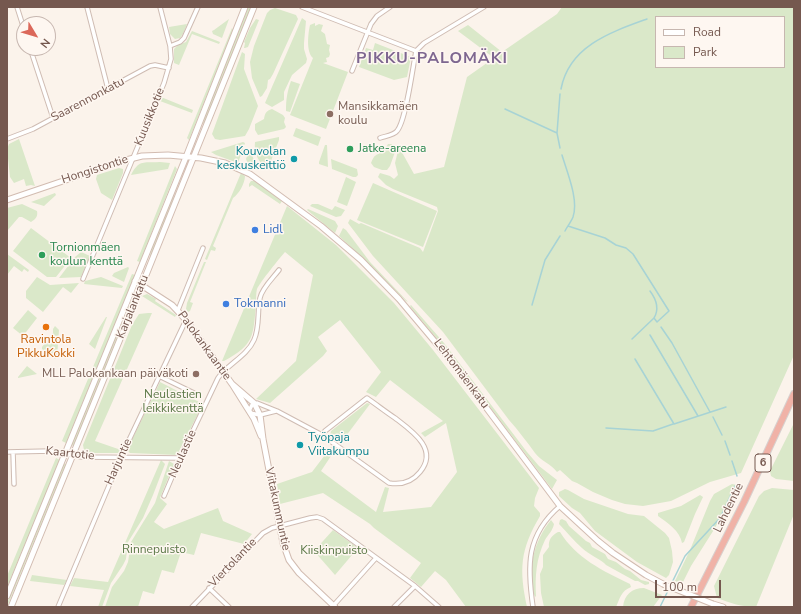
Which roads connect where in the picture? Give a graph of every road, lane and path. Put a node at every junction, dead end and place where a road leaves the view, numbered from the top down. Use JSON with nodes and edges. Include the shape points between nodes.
{"nodes":[{"id":1,"x":87,"y":7,"type":"edge"},
{"id":2,"x":160,"y":7,"type":"edge"},
{"id":3,"x":198,"y":7,"type":"edge"},
{"id":4,"x":245,"y":7,"type":"edge"},
{"id":5,"x":254,"y":7,"type":"edge"},
{"id":6,"x":302,"y":7,"type":"edge"},
{"id":7,"x":390,"y":7,"type":"edge"},
{"id":8,"x":484,"y":7,"type":"edge"},
{"id":9,"x":311,"y":9,"type":"edge"},
{"id":10,"x":367,"y":32,"type":"junction"},
{"id":11,"x":170,"y":46,"type":"junction"},
{"id":12,"x":416,"y":51,"type":"junction"},
{"id":13,"x":33,"y":56,"type":"edge"},
{"id":14,"x":169,"y":68,"type":"junction"},
{"id":15,"x":352,"y":71,"type":"dead end"},
{"id":16,"x":108,"y":89,"type":"junction"},
{"id":17,"x":53,"y":118,"type":"junction"},
{"id":18,"x":380,"y":138,"type":"dead end"},
{"id":19,"x":7,"y":139,"type":"edge"},
{"id":20,"x":186,"y":157,"type":"junction"},
{"id":21,"x":193,"y":157,"type":"junction"},
{"id":22,"x":133,"y":158,"type":"junction"},
{"id":23,"x":7,"y":200,"type":"edge"},
{"id":24,"x":203,"y":248,"type":"dead end"},
{"id":25,"x":279,"y":270,"type":"dead end"},
{"id":26,"x":83,"y":279,"type":"dead end"},
{"id":27,"x":135,"y":281,"type":"junction"},
{"id":28,"x":142,"y":285,"type":"junction"},
{"id":29,"x":178,"y":310,"type":"junction"},
{"id":30,"x":186,"y":320,"type":"junction"},
{"id":31,"x":222,"y":372,"type":"junction"},
{"id":32,"x":159,"y":376,"type":"junction"},
{"id":33,"x":232,"y":384,"type":"junction"},
{"id":34,"x":196,"y":394,"type":"dead end"},
{"id":35,"x":794,"y":394,"type":"edge"},
{"id":36,"x":254,"y":403,"type":"junction"},
{"id":37,"x":277,"y":411,"type":"junction"},
{"id":38,"x":250,"y":412,"type":"junction"},
{"id":39,"x":260,"y":415,"type":"junction"},
{"id":40,"x":322,"y":436,"type":"junction"},
{"id":41,"x":263,"y":439,"type":"junction"},
{"id":42,"x":7,"y":452,"type":"edge"},
{"id":43,"x":13,"y":452,"type":"junction"},
{"id":44,"x":64,"y":454,"type":"junction"},
{"id":45,"x":73,"y":456,"type":"junction"},
{"id":46,"x":120,"y":457,"type":"junction"},
{"id":47,"x":180,"y":458,"type":"junction"},
{"id":48,"x":14,"y":484,"type":"dead end"},
{"id":49,"x":164,"y":496,"type":"dead end"},
{"id":50,"x":560,"y":506,"type":"junction"},
{"id":51,"x":280,"y":527,"type":"junction"},
{"id":52,"x":376,"y":558,"type":"junction"},
{"id":53,"x":415,"y":586,"type":"junction"},
{"id":54,"x":209,"y":588,"type":"junction"},
{"id":55,"x":7,"y":596,"type":"edge"},
{"id":56,"x":334,"y":606,"type":"edge"},
{"id":57,"x":11,"y":607,"type":"edge"},
{"id":58,"x":58,"y":607,"type":"edge"},
{"id":59,"x":192,"y":607,"type":"edge"},
{"id":60,"x":229,"y":607,"type":"edge"},
{"id":61,"x":394,"y":607,"type":"edge"},
{"id":62,"x":439,"y":607,"type":"edge"},
{"id":63,"x":533,"y":607,"type":"edge"},
{"id":64,"x":690,"y":607,"type":"edge"},
{"id":65,"x":723,"y":607,"type":"edge"}],
"edges":[{"from":1,"to":16,"type":"street"},
{"from":2,"to":11,"type":"street","name":"Kuusikkotie"},
{"from":3,"to":11,"type":"street","via":[[184,38]]},
{"from":4,"to":20,"type":"street","name":"Karjalankatu"},
{"from":5,"to":21,"type":"street","name":"Karjalankatu"},
{"from":6,"to":9,"type":"street"},
{"from":7,"to":10,"type":"street","via":[[375,18]]},
{"from":8,"to":12,"type":"street","via":[[424,43]]},
{"from":9,"to":10,"type":"street"},
{"from":10,"to":12,"type":"street"},
{"from":10,"to":15,"type":"street"},
{"from":11,"to":14,"type":"street","name":"Kuusikkotie"},
{"from":12,"to":18,"type":"street","via":[[400,126],[394,133]]},
{"from":13,"to":17,"type":"street"},
{"from":14,"to":16,"type":"street","name":"Saarennonkatu","via":[[150,66]]},
{"from":14,"to":22,"type":"street","name":"Kuusikkotie"},
{"from":16,"to":17,"type":"street","name":"Saarennonkatu"},
{"from":17,"to":19,"type":"street","name":"Saarennonkatu"},
{"from":20,"to":21,"type":"street","name":"Lehtomäenkatu"},
{"from":20,"to":22,"type":"street","name":"Hongistontie","via":[[160,155]]},
{"from":20,"to":27,"type":"street","name":"Karjalankatu"},
{"from":21,"to":28,"type":"street","name":"Karjalankatu"},
{"from":21,"to":50,"type":"street","name":"Lehtomäenkatu","via":[[225,163],[250,174],[321,226],[361,260],[434,339]]},
{"from":22,"to":23,"type":"street","name":"Hongistontie"},
{"from":22,"to":26,"type":"street","name":"Kuusikkotie"},
{"from":24,"to":29,"type":"street"},
{"from":25,"to":31,"type":"street","name":"Neulastie","via":[[260,297],[256,335],[251,346]]},
{"from":27,"to":28,"type":"street","name":"Palokankaantie"},
{"from":27,"to":44,"type":"street","name":"Karjalankatu"},
{"from":28,"to":29,"type":"street","name":"Palokankaantie"},
{"from":28,"to":45,"type":"street","name":"Karjalankatu"},
{"from":29,"to":30,"type":"street","name":"Palokankaantie"},
{"from":30,"to":31,"type":"street","name":"Palokankaantie"},
{"from":30,"to":32,"type":"street","name":"Harjuntie"},
{"from":31,"to":33,"type":"street","name":"Palokankaantie"},
{"from":31,"to":47,"type":"street","name":"Neulastie"},
{"from":32,"to":34,"type":"street"},
{"from":32,"to":46,"type":"street","name":"Harjuntie"},
{"from":33,"to":36,"type":"street","name":"Palokankaantie"},
{"from":33,"to":38,"type":"street","name":"Palokankaantie"},
{"from":35,"to":64,"type":"highway","name":"Lahdentie","number":"6","via":[[744,502]]},
{"from":36,"to":37,"type":"street","name":"Palokankaantie","via":[[263,404]]},
{"from":36,"to":38,"type":"street","via":[[250,407]]},
{"from":36,"to":39,"type":"street","name":"Viitakummuntie"},
{"from":37,"to":39,"type":"street"},
{"from":37,"to":40,"type":"street","name":"Palokankaantie"},
{"from":38,"to":39,"type":"street"},
{"from":38,"to":41,"type":"street","name":"Viitakummuntie"},
{"from":39,"to":41,"type":"street","name":"Viitakummuntie"},
{"from":40,"to":40,"type":"street","name":"Palokankaantie","via":[[389,483],[411,480],[420,472],[425,462],[425,449],[419,437],[367,398]]},
{"from":41,"to":51,"type":"street","name":"Viitakummuntie"},
{"from":42,"to":43,"type":"street","name":"Kaartotie"},
{"from":43,"to":44,"type":"street","name":"Kaartotie","via":[[51,451]]},
{"from":43,"to":48,"type":"street"},
{"from":44,"to":45,"type":"street","name":"Kaartotie"},
{"from":44,"to":55,"type":"street","name":"Karjalankatu"},
{"from":45,"to":46,"type":"street","name":"Kaartotie"},
{"from":45,"to":57,"type":"street","name":"Karjalankatu"},
{"from":46,"to":47,"type":"street","name":"Kaartotie"},
{"from":46,"to":58,"type":"street","name":"Harjuntie"},
{"from":47,"to":49,"type":"street","name":"Neulastie"},
{"from":50,"to":63,"type":"street","via":[[543,524],[533,545],[529,563]]},
{"from":50,"to":65,"type":"street","name":"Lehtomäenkatu","bridge":true,"via":[[598,542],[646,575]]},
{"from":51,"to":52,"type":"street","name":"Viertolantie","via":[[317,517]]},
{"from":51,"to":54,"type":"street","name":"Viertolantie","via":[[268,530],[257,538]]},
{"from":51,"to":56,"type":"street","name":"Viitakummuntie","via":[[291,564]]},
{"from":52,"to":53,"type":"street","name":"Viertolantie"},
{"from":52,"to":56,"type":"street"},
{"from":53,"to":61,"type":"street"},
{"from":53,"to":62,"type":"street","name":"Viertolantie"},
{"from":54,"to":59,"type":"street","name":"Viertolantie"},
{"from":54,"to":60,"type":"street"}]}
